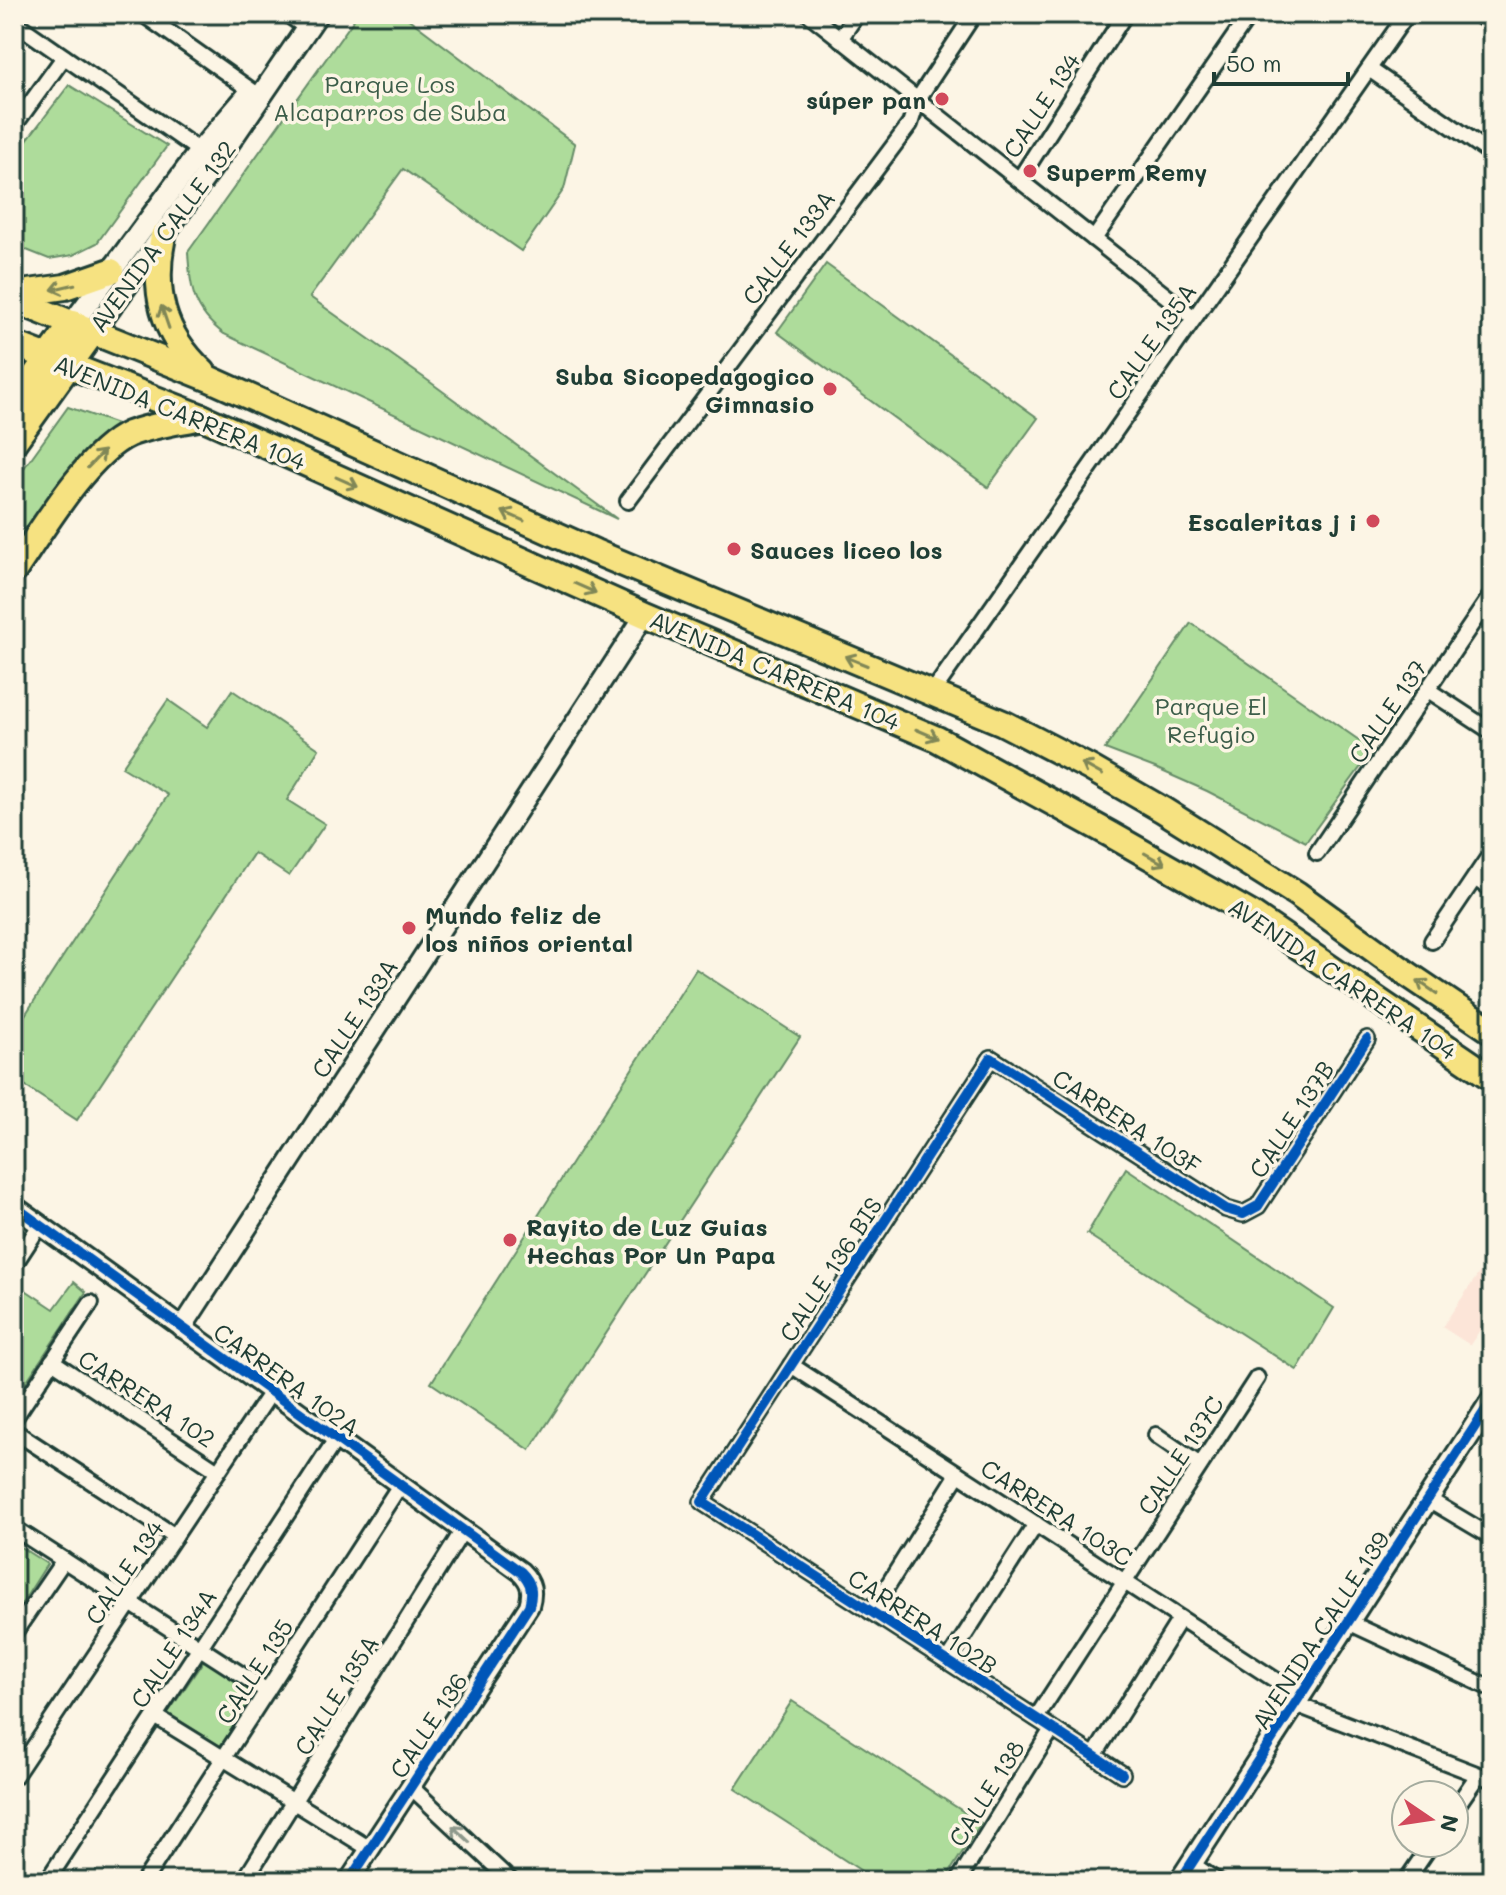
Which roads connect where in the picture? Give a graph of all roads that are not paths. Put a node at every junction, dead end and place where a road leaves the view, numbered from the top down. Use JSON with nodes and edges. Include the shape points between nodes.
{"nodes":[{"id":1,"x":143,"y":14,"type":"edge"},
{"id":2,"x":287,"y":14,"type":"edge"},
{"id":3,"x":809,"y":14,"type":"edge"},
{"id":4,"x":857,"y":14,"type":"edge"},
{"id":5,"x":974,"y":14,"type":"edge"},
{"id":6,"x":1125,"y":14,"type":"edge"},
{"id":7,"x":1250,"y":14,"type":"edge"},
{"id":8,"x":1407,"y":14,"type":"edge"},
{"id":9,"x":1478,"y":15,"type":"edge"},
{"id":10,"x":312,"y":21,"type":"edge"},
{"id":11,"x":14,"y":22,"type":"edge"},
{"id":12,"x":1492,"y":24,"type":"edge"},
{"id":13,"x":840,"y":39,"type":"junction"},
{"id":14,"x":64,"y":57,"type":"junction"},
{"id":15,"x":1369,"y":69,"type":"junction"},
{"id":16,"x":252,"y":91,"type":"junction"},
{"id":17,"x":918,"y":99,"type":"junction"},
{"id":18,"x":14,"y":126,"type":"edge"},
{"id":19,"x":200,"y":151,"type":"junction"},
{"id":20,"x":1492,"y":154,"type":"edge"},
{"id":21,"x":1019,"y":180,"type":"junction"},
{"id":22,"x":163,"y":236,"type":"junction"},
{"id":23,"x":1094,"y":239,"type":"junction"},
{"id":24,"x":111,"y":271,"type":"junction"},
{"id":25,"x":14,"y":297,"type":"edge"},
{"id":26,"x":1194,"y":318,"type":"junction"},
{"id":27,"x":83,"y":328,"type":"junction"},
{"id":28,"x":14,"y":344,"type":"edge"},
{"id":29,"x":58,"y":361,"type":"junction"},
{"id":30,"x":210,"y":379,"type":"junction"},
{"id":31,"x":14,"y":404,"type":"edge"},
{"id":32,"x":202,"y":417,"type":"junction"},
{"id":33,"x":14,"y":442,"type":"edge"},
{"id":34,"x":628,"y":501,"type":"dead end"},
{"id":35,"x":14,"y":571,"type":"edge"},
{"id":36,"x":1491,"y":596,"type":"edge"},
{"id":37,"x":645,"y":615,"type":"junction"},
{"id":38,"x":1428,"y":690,"type":"junction"},
{"id":39,"x":932,"y":693,"type":"junction"},
{"id":40,"x":1492,"y":732,"type":"edge"},
{"id":41,"x":1492,"y":852,"type":"edge"},
{"id":42,"x":1317,"y":853,"type":"dead end"},
{"id":43,"x":1475,"y":878,"type":"junction"},
{"id":44,"x":1492,"y":890,"type":"edge"},
{"id":45,"x":1432,"y":941,"type":"dead end"},
{"id":46,"x":1492,"y":1031,"type":"edge"},
{"id":47,"x":1367,"y":1039,"type":"dead end"},
{"id":48,"x":991,"y":1058,"type":"joint"},
{"id":49,"x":1492,"y":1078,"type":"edge"},
{"id":50,"x":14,"y":1206,"type":"edge"},
{"id":51,"x":1243,"y":1214,"type":"joint"},
{"id":52,"x":40,"y":1225,"type":"junction"},
{"id":53,"x":14,"y":1265,"type":"edge"},
{"id":54,"x":91,"y":1303,"type":"dead end"},
{"id":55,"x":182,"y":1328,"type":"junction"},
{"id":56,"x":52,"y":1361,"type":"junction"},
{"id":57,"x":791,"y":1365,"type":"junction"},
{"id":58,"x":1257,"y":1378,"type":"dead end"},
{"id":59,"x":271,"y":1392,"type":"junction"},
{"id":60,"x":1488,"y":1414,"type":"edge"},
{"id":61,"x":14,"y":1419,"type":"edge"},
{"id":62,"x":14,"y":1431,"type":"edge"},
{"id":63,"x":1156,"y":1435,"type":"dead end"},
{"id":64,"x":336,"y":1439,"type":"junction"},
{"id":65,"x":1200,"y":1465,"type":"junction"},
{"id":66,"x":218,"y":1471,"type":"junction"},
{"id":67,"x":958,"y":1474,"type":"junction"},
{"id":68,"x":400,"y":1485,"type":"junction"},
{"id":69,"x":1428,"y":1499,"type":"junction"},
{"id":70,"x":702,"y":1502,"type":"joint"},
{"id":71,"x":1036,"y":1524,"type":"junction"},
{"id":72,"x":14,"y":1528,"type":"edge"},
{"id":73,"x":463,"y":1530,"type":"junction"},
{"id":74,"x":175,"y":1536,"type":"junction"},
{"id":75,"x":1492,"y":1537,"type":"edge"},
{"id":76,"x":64,"y":1560,"type":"junction"},
{"id":77,"x":1124,"y":1582,"type":"junction"},
{"id":78,"x":532,"y":1588,"type":"joint"},
{"id":79,"x":130,"y":1603,"type":"junction"},
{"id":80,"x":871,"y":1612,"type":"junction"},
{"id":81,"x":1180,"y":1619,"type":"junction"},
{"id":82,"x":1348,"y":1622,"type":"junction"},
{"id":83,"x":14,"y":1633,"type":"edge"},
{"id":84,"x":200,"y":1647,"type":"junction"},
{"id":85,"x":948,"y":1661,"type":"junction"},
{"id":86,"x":1492,"y":1689,"type":"edge"},
{"id":87,"x":267,"y":1691,"type":"junction"},
{"id":88,"x":1298,"y":1700,"type":"junction"},
{"id":89,"x":155,"y":1716,"type":"junction"},
{"id":90,"x":1036,"y":1718,"type":"junction"},
{"id":91,"x":1052,"y":1729,"type":"junction"},
{"id":92,"x":1094,"y":1756,"type":"junction"},
{"id":93,"x":224,"y":1758,"type":"junction"},
{"id":94,"x":1122,"y":1774,"type":"dead end"},
{"id":95,"x":14,"y":1777,"type":"edge"},
{"id":96,"x":1485,"y":1777,"type":"edge"},
{"id":97,"x":411,"y":1787,"type":"junction"},
{"id":98,"x":1470,"y":1793,"type":"edge"},
{"id":99,"x":295,"y":1803,"type":"junction"},
{"id":100,"x":370,"y":1849,"type":"junction"},
{"id":101,"x":1421,"y":1859,"type":"edge"},
{"id":102,"x":1186,"y":1872,"type":"edge"},
{"id":103,"x":47,"y":1881,"type":"edge"},
{"id":104,"x":144,"y":1881,"type":"edge"},
{"id":105,"x":244,"y":1881,"type":"edge"},
{"id":106,"x":349,"y":1881,"type":"edge"},
{"id":107,"x":511,"y":1881,"type":"edge"},
{"id":108,"x":958,"y":1881,"type":"edge"},
{"id":109,"x":1217,"y":1881,"type":"edge"},
{"id":110,"x":1406,"y":1881,"type":"edge"}],
"edges":[{"from":1,"to":16,"type":"street"},
{"from":2,"to":10,"type":"street"},
{"from":3,"to":13,"type":"street"},
{"from":4,"to":13,"type":"street"},
{"from":5,"to":17,"type":"street","name":"CALLE 133A"},
{"from":6,"to":21,"type":"street","name":"CALLE 134"},
{"from":7,"to":23,"type":"street"},
{"from":8,"to":15,"type":"street","name":"CALLE 135A"},
{"from":9,"to":12,"type":"street"},
{"from":10,"to":16,"type":"main road","name":"AVENIDA CALLE 132"},
{"from":10,"to":22,"type":"main road","name":"AVENIDA CALLE 132"},
{"from":11,"to":14,"type":"street"},
{"from":13,"to":17,"type":"street"},
{"from":14,"to":18,"type":"street"},
{"from":14,"to":19,"type":"street"},
{"from":15,"to":20,"type":"street"},
{"from":15,"to":26,"type":"street","name":"CALLE 135A"},
{"from":16,"to":19,"type":"main road","name":"AVENIDA CALLE 132"},
{"from":17,"to":21,"type":"street"},
{"from":17,"to":34,"type":"street","name":"CALLE 133A","via":[[910,124]]},
{"from":19,"to":24,"type":"main road","name":"AVENIDA CALLE 132"},
{"from":21,"to":23,"type":"street"},
{"from":22,"to":27,"type":"main road","name":"AVENIDA CALLE 132"},
{"from":30,"to":22,"type":"main road","one_way":true,"via":[[187,357],[162,308],[157,284]]},
{"from":23,"to":26,"type":"street"},
{"from":24,"to":25,"type":"main road","one_way":true},
{"from":24,"to":27,"type":"main road","name":"AVENIDA CALLE 132"},
{"from":25,"to":27,"type":"main road","name":"AVENIDA CARRERA 104"},
{"from":26,"to":39,"type":"street","name":"CALLE 135A"},
{"from":27,"to":29,"type":"main road","name":"AVENIDA CALLE 132"},
{"from":27,"to":30,"type":"main road","name":"AVENIDA CARRERA 104"},
{"from":28,"to":29,"type":"main road","name":"AVENIDA CARRERA 104"},
{"from":29,"to":31,"type":"main road","name":"AVENIDA CALLE 132"},
{"from":29,"to":32,"type":"main road","name":"AVENIDA CARRERA 104"},
{"from":29,"to":33,"type":"main road","name":"AVENIDA CALLE 132"},
{"from":39,"to":30,"type":"main road","name":"AVENIDA CARRERA 104","one_way":true,"via":[[595,552]]},
{"from":35,"to":32,"type":"main road","one_way":true,"via":[[103,451],[137,432]]},
{"from":32,"to":37,"type":"main road","name":"AVENIDA CARRERA 104","one_way":true},
{"from":36,"to":38,"type":"street","name":"CALLE 137"},
{"from":37,"to":49,"type":"main road","name":"AVENIDA CARRERA 104","one_way":true,"via":[[969,755],[1251,914]]},
{"from":37,"to":55,"type":"street","name":"CALLE 133A"},
{"from":38,"to":40,"type":"street"},
{"from":38,"to":42,"type":"street","name":"CALLE 137"},
{"from":46,"to":39,"type":"main road","name":"AVENIDA CARRERA 104","one_way":true,"via":[[1297,894],[1163,810],[1003,723]]},
{"from":41,"to":43,"type":"street"},
{"from":43,"to":44,"type":"street"},
{"from":43,"to":45,"type":"street"},
{"from":47,"to":51,"type":"street","name":"CALLE 137B","via":[[1258,1206]]},
{"from":48,"to":51,"type":"street","name":"CARRERA 103F","via":[[1226,1209]]},
{"from":48,"to":57,"type":"street","name":"CALLE 136 BIS"},
{"from":50,"to":52,"type":"street","name":"CARRERA 102A"},
{"from":52,"to":53,"type":"street"},
{"from":52,"to":55,"type":"street","name":"CARRERA 102A"},
{"from":54,"to":56,"type":"street"},
{"from":55,"to":59,"type":"street","name":"CARRERA 102A"},
{"from":56,"to":61,"type":"street"},
{"from":56,"to":66,"type":"street","name":"CARRERA 102"},
{"from":57,"to":67,"type":"street","name":"CARRERA 103C"},
{"from":57,"to":70,"type":"street","name":"CALLE 136 BIS"},
{"from":58,"to":65,"type":"street","name":"CALLE 137C"},
{"from":59,"to":64,"type":"street","name":"CARRERA 102A"},
{"from":59,"to":66,"type":"street","name":"CALLE 134"},
{"from":60,"to":69,"type":"main road","name":"AVENIDA CALLE 139"},
{"from":62,"to":74,"type":"street"},
{"from":63,"to":65,"type":"street"},
{"from":64,"to":68,"type":"street","name":"CARRERA 102A"},
{"from":64,"to":84,"type":"street","name":"CALLE 134A"},
{"from":65,"to":77,"type":"street","name":"CALLE 137C"},
{"from":66,"to":74,"type":"street","name":"CALLE 134"},
{"from":67,"to":71,"type":"street","name":"CARRERA 103C"},
{"from":67,"to":80,"type":"street"},
{"from":68,"to":73,"type":"street","name":"CARRERA 102A"},
{"from":68,"to":87,"type":"street","name":"CALLE 135"},
{"from":69,"to":75,"type":"street"},
{"from":69,"to":82,"type":"main road","name":"AVENIDA CALLE 139"},
{"from":70,"to":80,"type":"street","name":"CARRERA 102B"},
{"from":71,"to":77,"type":"street","name":"CARRERA 103C"},
{"from":71,"to":85,"type":"street"},
{"from":72,"to":76,"type":"street"},
{"from":73,"to":78,"type":"street","name":"CARRERA 102A","via":[[521,1572]]},
{"from":73,"to":99,"type":"street","name":"CALLE 135A"},
{"from":74,"to":79,"type":"street","name":"CALLE 134"},
{"from":76,"to":79,"type":"street"},
{"from":76,"to":83,"type":"street"},
{"from":77,"to":81,"type":"street","name":"CARRERA 103C"},
{"from":77,"to":90,"type":"street","name":"CALLE 137C"},
{"from":78,"to":97,"type":"street","name":"CALLE 136","via":[[529,1606]]},
{"from":79,"to":84,"type":"street"},
{"from":79,"to":95,"type":"street","name":"CALLE 134"},
{"from":80,"to":85,"type":"street","name":"CARRERA 102B"},
{"from":81,"to":88,"type":"street","name":"CARRERA 103C"},
{"from":81,"to":92,"type":"street"},
{"from":82,"to":86,"type":"street"},
{"from":82,"to":88,"type":"main road","name":"AVENIDA CALLE 139"},
{"from":84,"to":87,"type":"street"},
{"from":84,"to":89,"type":"street","name":"CALLE 134A"},
{"from":85,"to":90,"type":"street","name":"CARRERA 102B"},
{"from":87,"to":93,"type":"street","name":"CALLE 135"},
{"from":88,"to":96,"type":"street","name":"CARRERA 103C"},
{"from":88,"to":102,"type":"main road","name":"AVENIDA CALLE 139"},
{"from":89,"to":93,"type":"street"},
{"from":89,"to":103,"type":"street","name":"CALLE 134A"},
{"from":90,"to":91,"type":"street","name":"CARRERA 102B"},
{"from":91,"to":92,"type":"street","name":"CARRERA 102B"},
{"from":91,"to":108,"type":"street","name":"CALLE 138"},
{"from":92,"to":94,"type":"street","name":"CARRERA 102B"},
{"from":93,"to":99,"type":"street"},
{"from":93,"to":104,"type":"street","name":"CALLE 135"},
{"from":96,"to":98,"type":"street"},
{"from":97,"to":100,"type":"street","name":"CALLE 136"},
{"from":107,"to":97,"type":"street","one_way":true},
{"from":99,"to":100,"type":"street"},
{"from":99,"to":105,"type":"street","name":"CALLE 135A"},
{"from":100,"to":106,"type":"street","name":"CALLE 136"},
{"from":101,"to":110,"type":"street"},
{"from":102,"to":109,"type":"street"}]}
